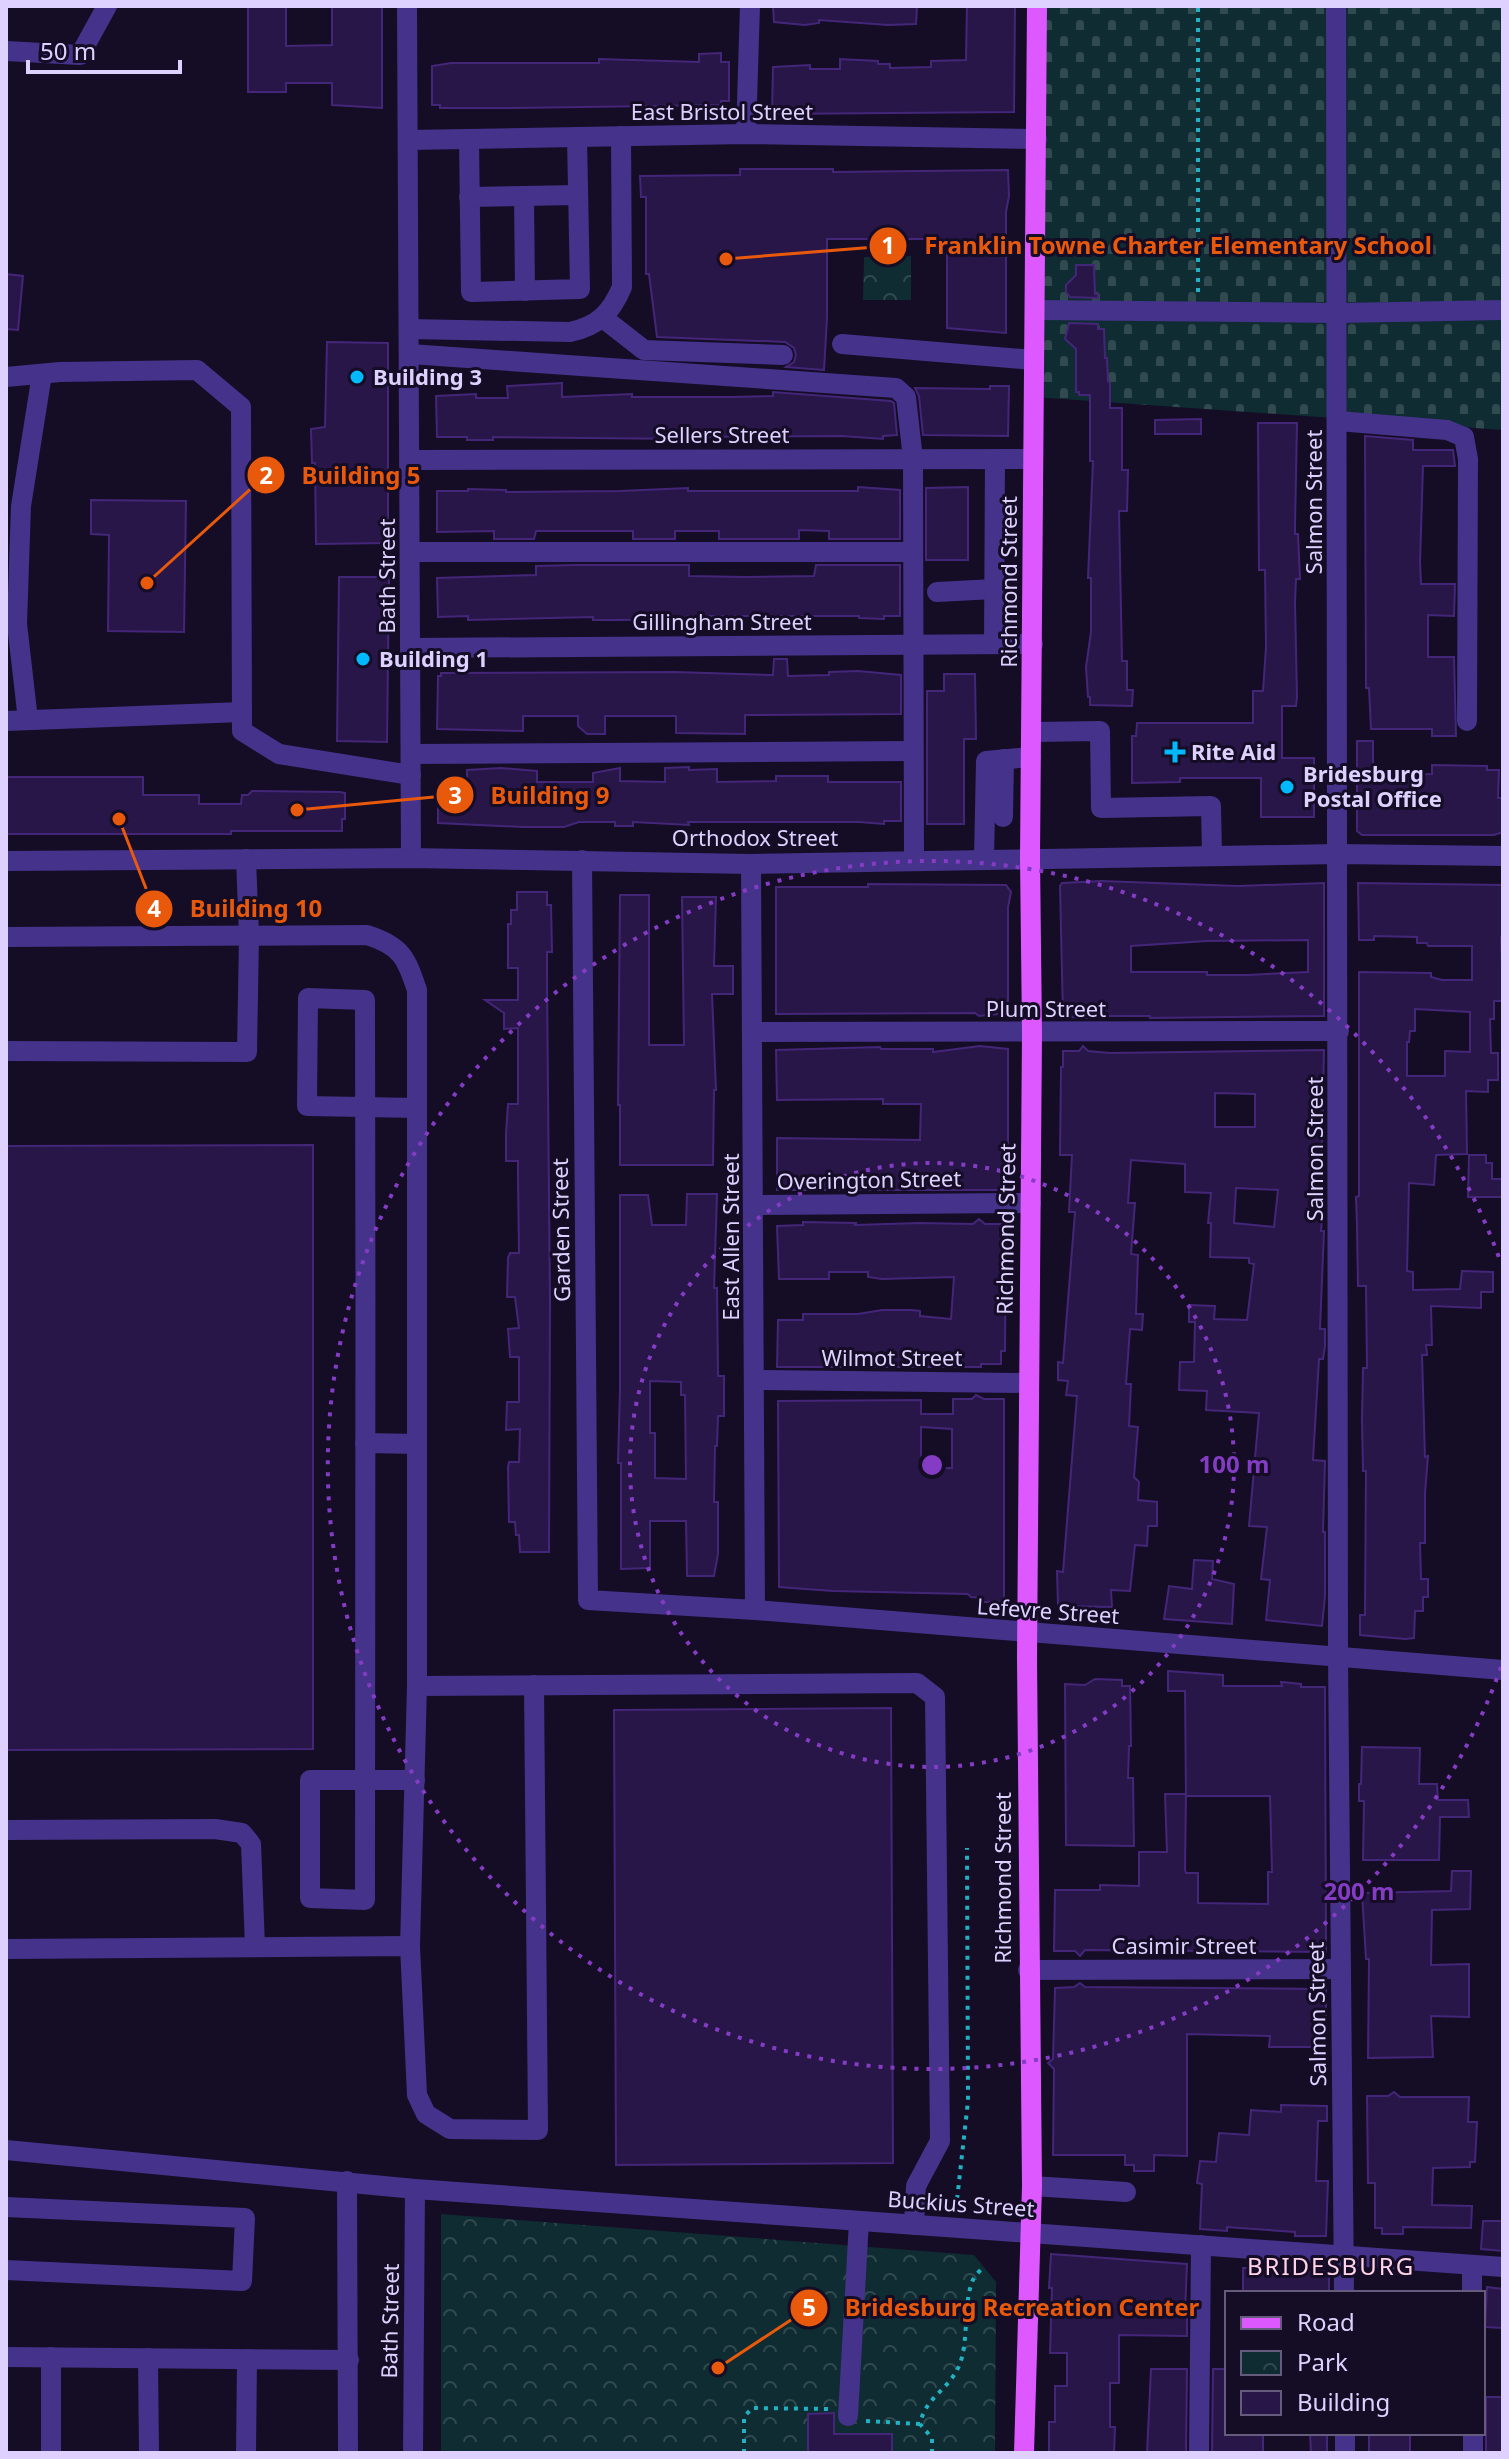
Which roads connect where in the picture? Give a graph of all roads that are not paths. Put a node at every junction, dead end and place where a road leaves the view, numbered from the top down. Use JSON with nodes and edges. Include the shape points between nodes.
{"nodes":[{"id":1,"x":107,"y":6,"type":"edge"},
{"id":2,"x":407,"y":6,"type":"edge"},
{"id":3,"x":750,"y":6,"type":"edge"},
{"id":4,"x":1037,"y":6,"type":"edge"},
{"id":5,"x":1336,"y":6,"type":"edge"},
{"id":6,"x":6,"y":51,"type":"edge"},
{"id":7,"x":746,"y":134,"type":"junction"},
{"id":8,"x":621,"y":136,"type":"junction"},
{"id":9,"x":577,"y":137,"type":"junction"},
{"id":10,"x":469,"y":139,"type":"junction"},
{"id":11,"x":1037,"y":139,"type":"junction"},
{"id":12,"x":408,"y":140,"type":"junction"},
{"id":13,"x":578,"y":195,"type":"junction"},
{"id":14,"x":524,"y":196,"type":"junction"},
{"id":15,"x":469,"y":197,"type":"junction"},
{"id":16,"x":525,"y":291,"type":"junction"},
{"id":17,"x":1035,"y":310,"type":"junction"},
{"id":18,"x":1503,"y":310,"type":"edge"},
{"id":19,"x":1338,"y":313,"type":"junction"},
{"id":20,"x":603,"y":318,"type":"junction"},
{"id":21,"x":409,"y":329,"type":"junction"},
{"id":22,"x":842,"y":344,"type":"dead end"},
{"id":23,"x":410,"y":354,"type":"junction"},
{"id":24,"x":783,"y":355,"type":"dead end"},
{"id":25,"x":1034,"y":360,"type":"junction"},
{"id":26,"x":42,"y":374,"type":"junction"},
{"id":27,"x":6,"y":377,"type":"edge"},
{"id":28,"x":1338,"y":421,"type":"junction"},
{"id":29,"x":913,"y":459,"type":"junction"},
{"id":30,"x":995,"y":459,"type":"junction"},
{"id":31,"x":1033,"y":459,"type":"junction"},
{"id":32,"x":411,"y":460,"type":"junction"},
{"id":33,"x":411,"y":552,"type":"junction"},
{"id":34,"x":913,"y":552,"type":"junction"},
{"id":35,"x":994,"y":589,"type":"junction"},
{"id":36,"x":937,"y":592,"type":"dead end"},
{"id":37,"x":913,"y":644,"type":"junction"},
{"id":38,"x":994,"y":644,"type":"junction"},
{"id":39,"x":1033,"y":644,"type":"junction"},
{"id":40,"x":411,"y":648,"type":"junction"},
{"id":41,"x":242,"y":712,"type":"junction"},
{"id":42,"x":28,"y":720,"type":"junction"},
{"id":43,"x":6,"y":721,"type":"edge"},
{"id":44,"x":1467,"y":721,"type":"dead end"},
{"id":45,"x":1032,"y":732,"type":"junction"},
{"id":46,"x":913,"y":751,"type":"junction"},
{"id":47,"x":1031,"y":757,"type":"junction"},
{"id":48,"x":411,"y":764,"type":"junction"},
{"id":49,"x":1031,"y":816,"type":"junction"},
{"id":50,"x":994,"y":818,"type":"junction"},
{"id":51,"x":1338,"y":854,"type":"junction"},
{"id":52,"x":1212,"y":855,"type":"junction"},
{"id":53,"x":1503,"y":856,"type":"edge"},
{"id":54,"x":411,"y":858,"type":"junction"},
{"id":55,"x":1030,"y":858,"type":"junction"},
{"id":56,"x":246,"y":859,"type":"junction"},
{"id":57,"x":984,"y":859,"type":"junction"},
{"id":58,"x":582,"y":860,"type":"junction"},
{"id":59,"x":914,"y":860,"type":"junction"},
{"id":60,"x":6,"y":861,"type":"edge"},
{"id":61,"x":751,"y":864,"type":"junction"},
{"id":62,"x":249,"y":936,"type":"junction"},
{"id":63,"x":6,"y":937,"type":"edge"},
{"id":64,"x":1339,"y":1031,"type":"junction"},
{"id":65,"x":754,"y":1032,"type":"junction"},
{"id":66,"x":1032,"y":1033,"type":"junction"},
{"id":67,"x":6,"y":1051,"type":"edge"},
{"id":68,"x":365,"y":1108,"type":"junction"},
{"id":69,"x":417,"y":1108,"type":"junction"},
{"id":70,"x":1031,"y":1203,"type":"junction"},
{"id":71,"x":755,"y":1205,"type":"junction"},
{"id":72,"x":755,"y":1380,"type":"junction"},
{"id":73,"x":1028,"y":1383,"type":"junction"},
{"id":74,"x":365,"y":1443,"type":"junction"},
{"id":75,"x":417,"y":1444,"type":"junction"},
{"id":76,"x":588,"y":1600,"type":"joint"},
{"id":77,"x":755,"y":1610,"type":"junction"},
{"id":78,"x":1027,"y":1634,"type":"junction"},
{"id":79,"x":1338,"y":1657,"type":"junction"},
{"id":80,"x":1503,"y":1670,"type":"edge"},
{"id":81,"x":534,"y":1685,"type":"junction"},
{"id":82,"x":417,"y":1686,"type":"junction"},
{"id":83,"x":365,"y":1779,"type":"junction"},
{"id":84,"x":415,"y":1780,"type":"junction"},
{"id":85,"x":6,"y":1830,"type":"edge"},
{"id":86,"x":410,"y":1946,"type":"junction"},
{"id":87,"x":255,"y":1947,"type":"junction"},
{"id":88,"x":6,"y":1949,"type":"edge"},
{"id":89,"x":1341,"y":1969,"type":"junction"},
{"id":90,"x":1028,"y":1970,"type":"junction"},
{"id":91,"x":6,"y":2150,"type":"edge"},
{"id":92,"x":347,"y":2181,"type":"junction"},
{"id":93,"x":1032,"y":2186,"type":"junction"},
{"id":94,"x":415,"y":2189,"type":"junction"},
{"id":95,"x":1126,"y":2192,"type":"dead end"},
{"id":96,"x":6,"y":2207,"type":"edge"},
{"id":97,"x":859,"y":2221,"type":"junction"},
{"id":98,"x":914,"y":2225,"type":"junction"},
{"id":99,"x":1029,"y":2233,"type":"junction"},
{"id":100,"x":1201,"y":2245,"type":"junction"},
{"id":101,"x":1344,"y":2256,"type":"junction"},
{"id":102,"x":1472,"y":2265,"type":"junction"},
{"id":103,"x":1503,"y":2267,"type":"edge"},
{"id":104,"x":6,"y":2270,"type":"edge"},
{"id":105,"x":1344,"y":2291,"type":"edge"},
{"id":106,"x":1472,"y":2291,"type":"edge"},
{"id":107,"x":6,"y":2357,"type":"edge"},
{"id":108,"x":51,"y":2357,"type":"junction"},
{"id":109,"x":148,"y":2358,"type":"junction"},
{"id":110,"x":247,"y":2359,"type":"junction"},
{"id":111,"x":349,"y":2360,"type":"junction"},
{"id":112,"x":848,"y":2416,"type":"road end"},
{"id":113,"x":51,"y":2453,"type":"edge"},
{"id":114,"x":149,"y":2453,"type":"edge"},
{"id":115,"x":246,"y":2453,"type":"edge"},
{"id":116,"x":348,"y":2453,"type":"edge"},
{"id":117,"x":413,"y":2453,"type":"edge"},
{"id":118,"x":1024,"y":2453,"type":"edge"},
{"id":119,"x":1199,"y":2453,"type":"edge"}],
"edges":[{"from":1,"to":6,"type":"street","via":[[80,55]]},
{"from":2,"to":12,"type":"street","name":"Bath Street"},
{"from":3,"to":7,"type":"street"},
{"from":4,"to":11,"type":"main road","name":"Richmond Street"},
{"from":5,"to":19,"type":"street","name":"Salmon Street"},
{"from":7,"to":8,"type":"street","name":"East Bristol Street"},
{"from":7,"to":11,"type":"street","name":"East Bristol Street"},
{"from":8,"to":9,"type":"street","name":"East Bristol Street"},
{"from":8,"to":20,"type":"street","via":[[622,287]]},
{"from":9,"to":10,"type":"street","name":"East Bristol Street"},
{"from":9,"to":13,"type":"street"},
{"from":10,"to":12,"type":"street","name":"East Bristol Street"},
{"from":10,"to":15,"type":"street"},
{"from":11,"to":17,"type":"main road","name":"Richmond Street"},
{"from":12,"to":21,"type":"street","name":"Bath Street"},
{"from":13,"to":14,"type":"street"},
{"from":13,"to":16,"type":"street","via":[[580,289]]},
{"from":14,"to":15,"type":"street"},
{"from":14,"to":16,"type":"street"},
{"from":15,"to":16,"type":"street","via":[[471,292]]},
{"from":17,"to":19,"type":"street"},
{"from":17,"to":25,"type":"main road","name":"Richmond Street"},
{"from":18,"to":19,"type":"street"},
{"from":19,"to":28,"type":"street","name":"Salmon Street"},
{"from":20,"to":21,"type":"street","via":[[570,332]]},
{"from":20,"to":24,"type":"street","via":[[644,350]]},
{"from":21,"to":23,"type":"street","name":"Bath Street"},
{"from":22,"to":25,"type":"street"},
{"from":23,"to":29,"type":"street","via":[[896,388],[906,397]]},
{"from":23,"to":32,"type":"street","name":"Bath Street"},
{"from":25,"to":31,"type":"main road","name":"Richmond Street"},
{"from":26,"to":27,"type":"street"},
{"from":26,"to":41,"type":"street","via":[[197,370],[241,407]]},
{"from":26,"to":42,"type":"street","via":[[20,521],[17,624]]},
{"from":28,"to":44,"type":"street","via":[[1447,430],[1464,437]]},
{"from":28,"to":51,"type":"street","name":"Salmon Street"},
{"from":29,"to":30,"type":"street","name":"Sellers Street"},
{"from":29,"to":32,"type":"street","name":"Sellers Street"},
{"from":29,"to":34,"type":"street"},
{"from":30,"to":31,"type":"street","name":"Sellers Street"},
{"from":30,"to":35,"type":"street"},
{"from":31,"to":39,"type":"main road","name":"Richmond Street"},
{"from":32,"to":33,"type":"street","name":"Bath Street"},
{"from":33,"to":34,"type":"street"},
{"from":33,"to":40,"type":"street","name":"Bath Street"},
{"from":34,"to":37,"type":"street"},
{"from":35,"to":36,"type":"street"},
{"from":35,"to":38,"type":"street"},
{"from":37,"to":38,"type":"street","name":"Gillingham Street"},
{"from":37,"to":40,"type":"street","name":"Gillingham Street"},
{"from":37,"to":46,"type":"street"},
{"from":38,"to":39,"type":"street","name":"Gillingham Street"},
{"from":39,"to":45,"type":"main road","name":"Richmond Street"},
{"from":40,"to":48,"type":"street","name":"Bath Street"},
{"from":41,"to":42,"type":"street"},
{"from":41,"to":48,"type":"street","via":[[242,731],[279,754]]},
{"from":42,"to":43,"type":"street"},
{"from":45,"to":47,"type":"main road","name":"Richmond Street"},
{"from":45,"to":52,"type":"street","via":[[1100,731],[1101,808],[1211,806]]},
{"from":46,"to":48,"type":"street"},
{"from":46,"to":59,"type":"street"},
{"from":47,"to":49,"type":"main road","name":"Richmond Street"},
{"from":47,"to":50,"type":"street","via":[[986,761]]},
{"from":48,"to":54,"type":"street","name":"Bath Street"},
{"from":49,"to":50,"type":"street"},
{"from":49,"to":55,"type":"main road","name":"Richmond Street"},
{"from":50,"to":57,"type":"street"},
{"from":51,"to":52,"type":"street","name":"Orthodox Street"},
{"from":51,"to":53,"type":"street","name":"Orthodox Street"},
{"from":51,"to":64,"type":"street","name":"Salmon Street"},
{"from":52,"to":55,"type":"street","name":"Orthodox Street"},
{"from":54,"to":56,"type":"street","name":"Orthodox Street"},
{"from":54,"to":58,"type":"street","name":"Orthodox Street"},
{"from":55,"to":57,"type":"street","name":"Orthodox Street"},
{"from":55,"to":66,"type":"main road","name":"Richmond Street"},
{"from":56,"to":60,"type":"street","name":"Orthodox Street"},
{"from":56,"to":62,"type":"street"},
{"from":57,"to":59,"type":"street","name":"Orthodox Street"},
{"from":58,"to":61,"type":"street","name":"Orthodox Street"},
{"from":58,"to":76,"type":"street","name":"Garden Street"},
{"from":59,"to":61,"type":"street","name":"Orthodox Street"},
{"from":61,"to":65,"type":"street","name":"East Allen Street"},
{"from":62,"to":63,"type":"street"},
{"from":62,"to":67,"type":"street","via":[[247,1052]]},
{"from":62,"to":69,"type":"street","via":[[367,935],[386,941],[406,959],[417,990]]},
{"from":64,"to":66,"type":"street","name":"Plum Street"},
{"from":64,"to":79,"type":"street","name":"Salmon Street"},
{"from":65,"to":66,"type":"street","name":"Plum Street"},
{"from":65,"to":71,"type":"street","name":"East Allen Street"},
{"from":66,"to":70,"type":"main road","name":"Richmond Street"},
{"from":68,"to":68,"type":"street","via":[[307,1106],[308,998],[365,1000]]},
{"from":68,"to":69,"type":"street"},
{"from":68,"to":74,"type":"street"},
{"from":69,"to":75,"type":"street"},
{"from":70,"to":71,"type":"street","name":"Overington Street"},
{"from":70,"to":73,"type":"main road","name":"Richmond Street"},
{"from":71,"to":72,"type":"street","name":"East Allen Street"},
{"from":72,"to":73,"type":"street","name":"Wilmot Street"},
{"from":72,"to":77,"type":"street","name":"East Allen Street"},
{"from":73,"to":78,"type":"main road","name":"Richmond Street"},
{"from":74,"to":75,"type":"street"},
{"from":74,"to":83,"type":"street"},
{"from":75,"to":82,"type":"street"},
{"from":76,"to":77,"type":"street","name":"Lefevre Street"},
{"from":77,"to":78,"type":"street","name":"Lefevre Street"},
{"from":78,"to":79,"type":"street","name":"Lefevre Street"},
{"from":78,"to":90,"type":"main road","name":"Richmond Street"},
{"from":79,"to":80,"type":"street","name":"Lefevre Street"},
{"from":79,"to":89,"type":"street","name":"Salmon Street"},
{"from":81,"to":82,"type":"street"},
{"from":81,"to":86,"type":"street","via":[[538,2130],[450,2129],[426,2114],[417,2095]]},
{"from":81,"to":98,"type":"street","via":[[917,1683],[935,1697],[940,2141],[916,2186]]},
{"from":82,"to":84,"type":"street"},
{"from":83,"to":83,"type":"street","via":[[365,1900],[310,1898],[310,1780]]},
{"from":83,"to":84,"type":"street"},
{"from":84,"to":86,"type":"street"},
{"from":85,"to":87,"type":"street","via":[[242,1833],[251,1844]]},
{"from":86,"to":87,"type":"street"},
{"from":87,"to":88,"type":"street"},
{"from":89,"to":90,"type":"street","name":"Casimir Street"},
{"from":89,"to":101,"type":"street","name":"Salmon Street"},
{"from":90,"to":93,"type":"main road","name":"Richmond Street"},
{"from":91,"to":92,"type":"street","name":"Buckius Street"},
{"from":92,"to":94,"type":"street","name":"Buckius Street"},
{"from":92,"to":111,"type":"street"},
{"from":93,"to":95,"type":"street"},
{"from":93,"to":99,"type":"main road","name":"Richmond Street"},
{"from":94,"to":97,"type":"street","name":"Buckius Street"},
{"from":94,"to":117,"type":"street","name":"Bath Street"},
{"from":96,"to":104,"type":"street","via":[[245,2218],[242,2281]]},
{"from":97,"to":98,"type":"street","name":"Buckius Street"},
{"from":97,"to":112,"type":"street"},
{"from":98,"to":99,"type":"street","name":"Buckius Street"},
{"from":99,"to":100,"type":"street","name":"Buckius Street"},
{"from":99,"to":118,"type":"main road","name":"Richmond Street"},
{"from":100,"to":101,"type":"street","name":"Buckius Street"},
{"from":100,"to":119,"type":"street"},
{"from":101,"to":102,"type":"street","name":"Buckius Street"},
{"from":101,"to":105,"type":"street","name":"Salmon Street"},
{"from":102,"to":103,"type":"street","name":"Buckius Street"},
{"from":102,"to":106,"type":"street"},
{"from":107,"to":108,"type":"street"},
{"from":108,"to":109,"type":"street"},
{"from":108,"to":113,"type":"street"},
{"from":109,"to":110,"type":"street"},
{"from":109,"to":114,"type":"street"},
{"from":110,"to":111,"type":"street"},
{"from":110,"to":115,"type":"street"},
{"from":111,"to":116,"type":"street"}]}
